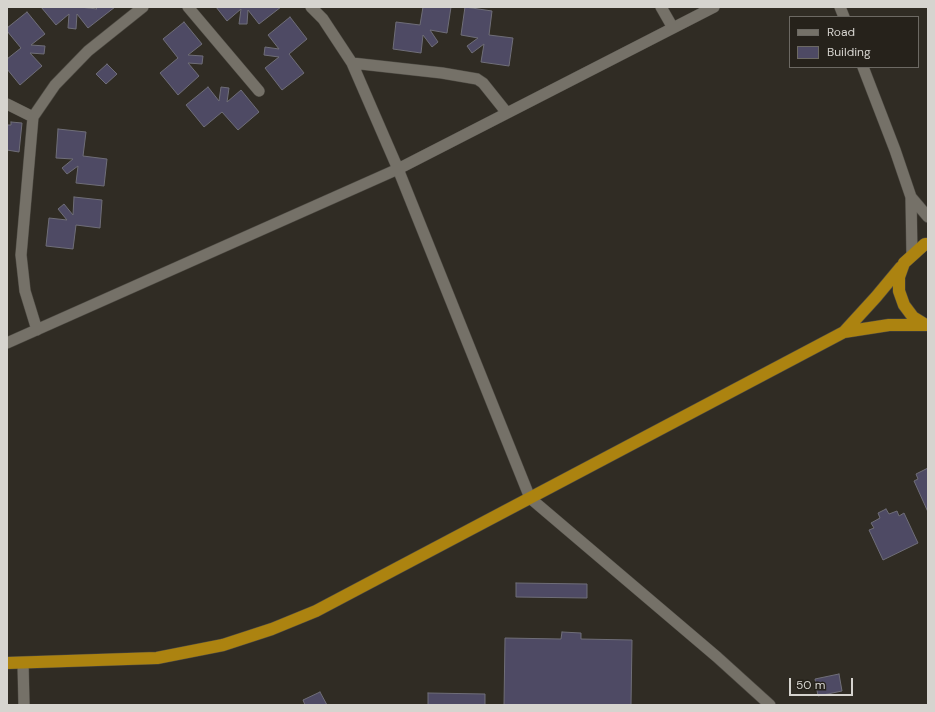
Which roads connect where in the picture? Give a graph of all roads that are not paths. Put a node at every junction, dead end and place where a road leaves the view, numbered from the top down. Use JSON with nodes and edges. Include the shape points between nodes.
{"nodes":[{"id":1,"x":142,"y":7,"type":"edge"},
{"id":2,"x":188,"y":7,"type":"edge"},
{"id":3,"x":311,"y":7,"type":"edge"},
{"id":4,"x":661,"y":7,"type":"edge"},
{"id":5,"x":714,"y":7,"type":"edge"},
{"id":6,"x":673,"y":28,"type":"junction"},
{"id":7,"x":352,"y":63,"type":"junction"},
{"id":8,"x":863,"y":68,"type":"edge"},
{"id":9,"x":259,"y":91,"type":"dead end"},
{"id":10,"x":7,"y":104,"type":"edge"},
{"id":11,"x":507,"y":113,"type":"junction"},
{"id":12,"x":33,"y":117,"type":"junction"},
{"id":13,"x":398,"y":168,"type":"junction"},
{"id":14,"x":911,"y":197,"type":"junction"},
{"id":15,"x":928,"y":217,"type":"edge"},
{"id":16,"x":928,"y":244,"type":"edge"},
{"id":17,"x":908,"y":259,"type":"junction"},
{"id":18,"x":927,"y":325,"type":"edge"},
{"id":19,"x":37,"y":330,"type":"junction"},
{"id":20,"x":844,"y":332,"type":"junction"},
{"id":21,"x":7,"y":343,"type":"edge"},
{"id":22,"x":530,"y":498,"type":"junction"},
{"id":23,"x":7,"y":663,"type":"edge"},
{"id":24,"x":23,"y":663,"type":"junction"},
{"id":25,"x":24,"y":705,"type":"edge"},
{"id":26,"x":770,"y":705,"type":"edge"}],
"edges":[{"from":1,"to":12,"type":"street","via":[[88,51],[55,86]]},
{"from":2,"to":9,"type":"street"},
{"from":3,"to":7,"type":"street","via":[[323,19]]},
{"from":4,"to":6,"type":"street"},
{"from":5,"to":6,"type":"street"},
{"from":6,"to":11,"type":"street"},
{"from":7,"to":11,"type":"street","via":[[477,79],[483,82]]},
{"from":7,"to":13,"type":"street"},
{"from":8,"to":14,"type":"street"},
{"from":10,"to":12,"type":"street"},
{"from":11,"to":13,"type":"street"},
{"from":12,"to":19,"type":"street","via":[[21,255],[26,291]]},
{"from":13,"to":19,"type":"street"},
{"from":13,"to":22,"type":"street"},
{"from":14,"to":15,"type":"street"},
{"from":14,"to":17,"type":"street"},
{"from":16,"to":17,"type":"highway"},
{"from":17,"to":18,"type":"highway","via":[[899,277],[899,291],[904,305],[913,317]]},
{"from":17,"to":20,"type":"highway"},
{"from":18,"to":20,"type":"highway","via":[[889,325]]},
{"from":19,"to":21,"type":"street"},
{"from":20,"to":22,"type":"highway"},
{"from":22,"to":24,"type":"highway","via":[[316,611],[223,645],[157,658]]},
{"from":22,"to":26,"type":"street"},
{"from":23,"to":24,"type":"highway"},
{"from":24,"to":25,"type":"street"}]}
